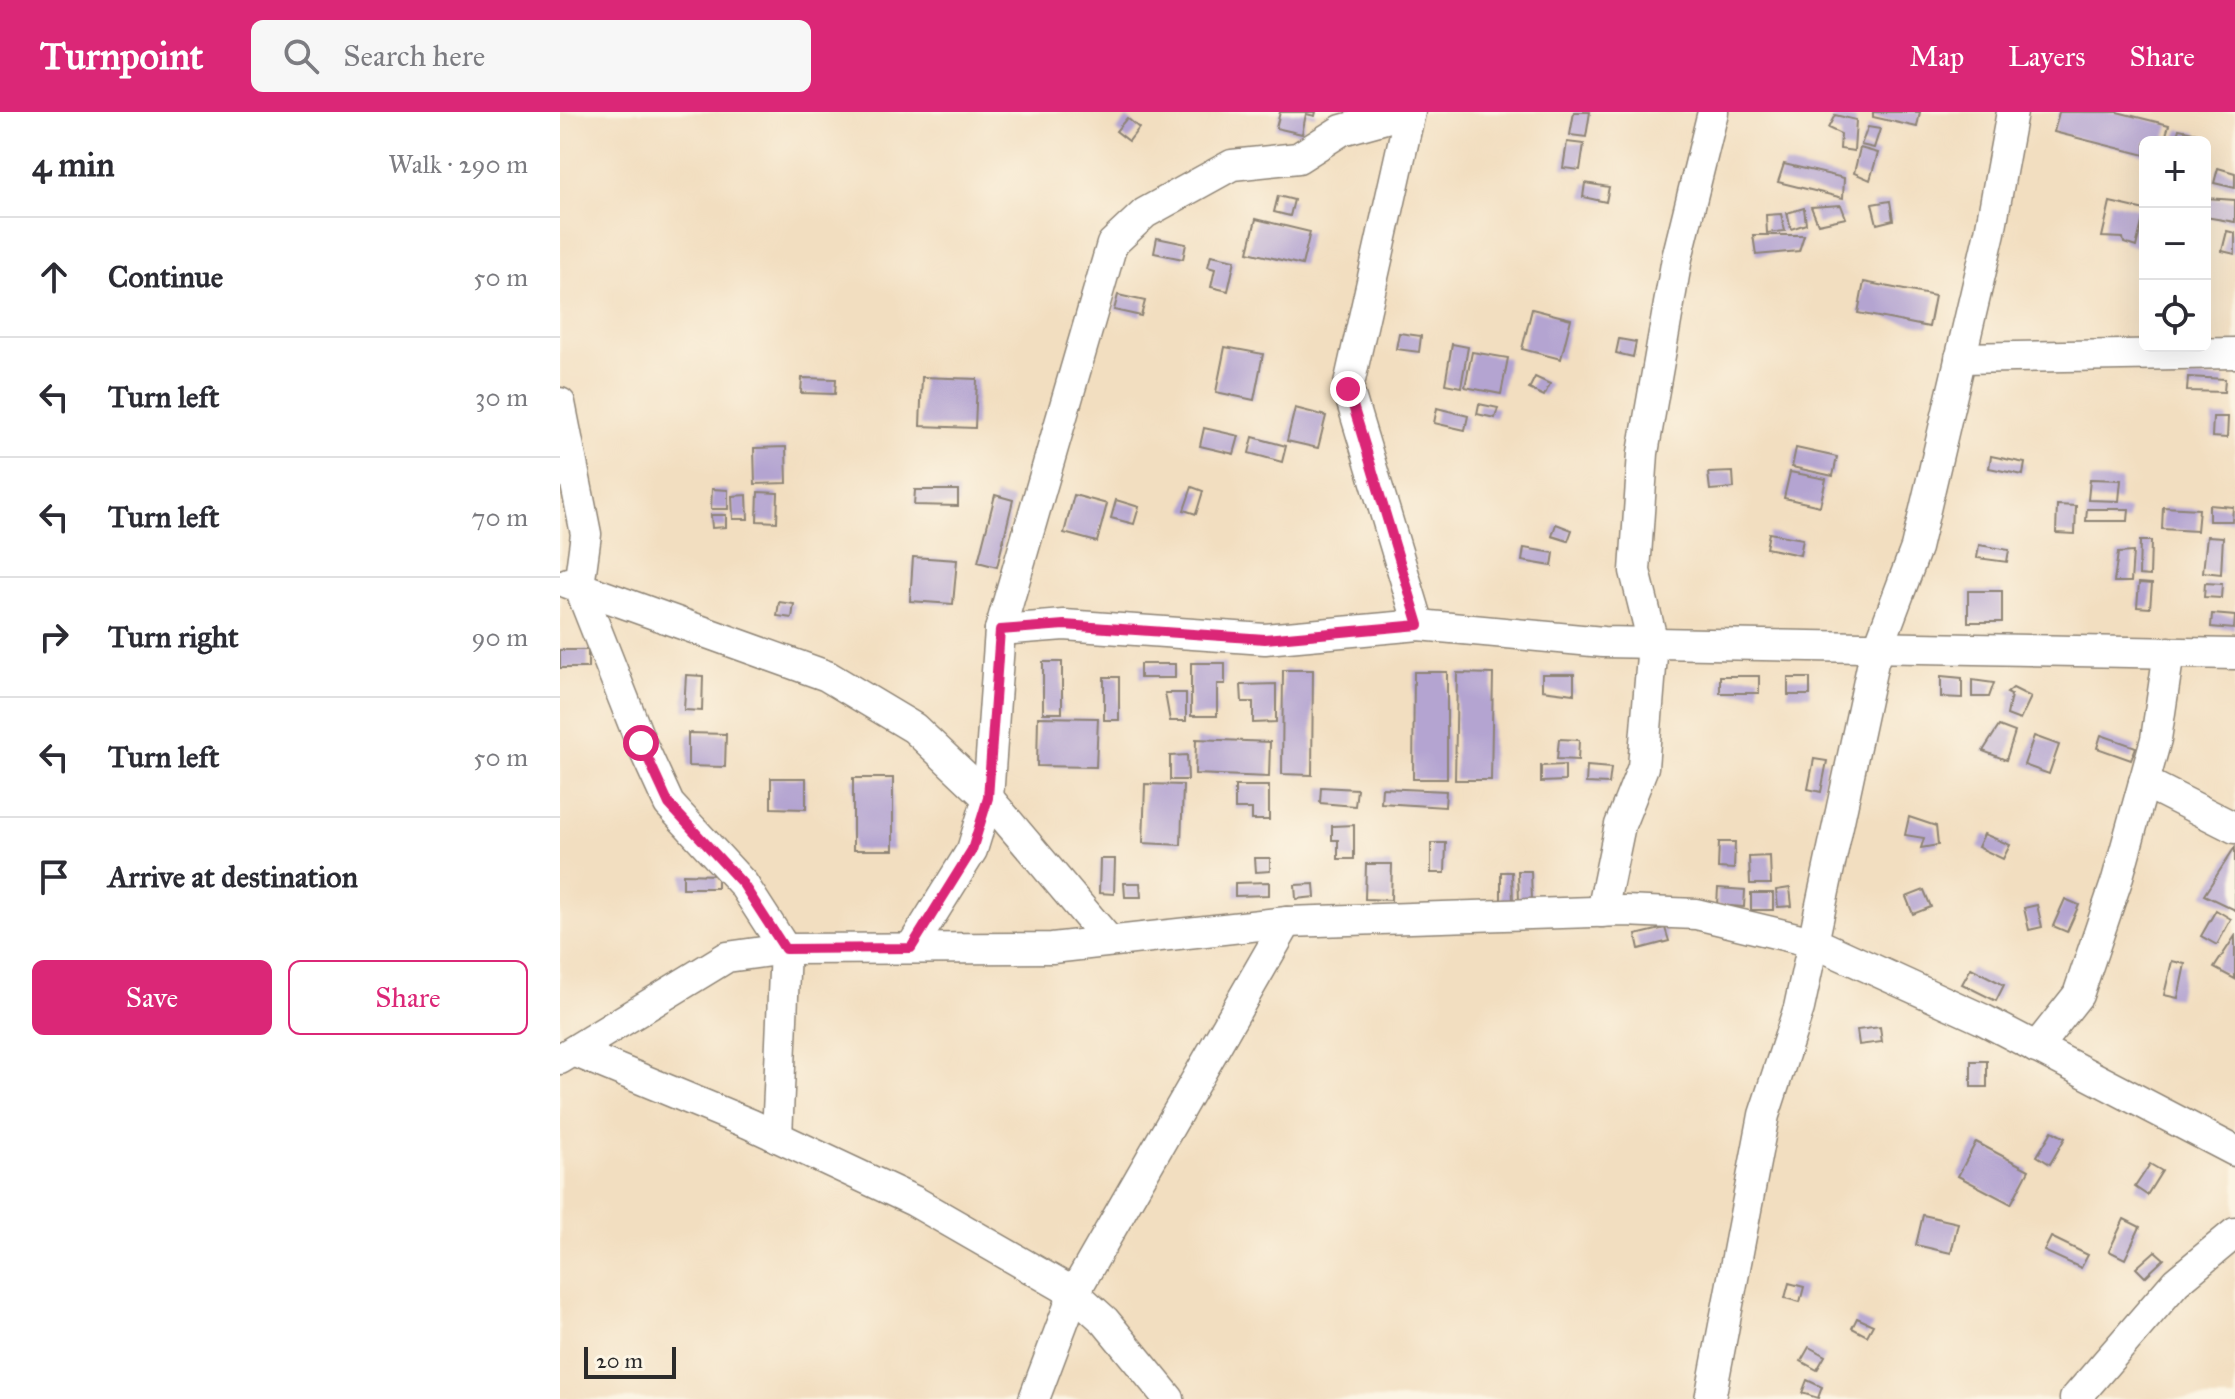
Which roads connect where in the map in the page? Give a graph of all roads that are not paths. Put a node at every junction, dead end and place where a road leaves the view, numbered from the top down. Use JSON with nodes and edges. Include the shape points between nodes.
{"nodes":[{"id":1,"x":1409,"y":112,"type":"edge"},
{"id":2,"x":1713,"y":112,"type":"edge"},
{"id":3,"x":2012,"y":112,"type":"edge"},
{"id":4,"x":2235,"y":353,"type":"edge"},
{"id":5,"x":1960,"y":358,"type":"junction"},
{"id":6,"x":560,"y":403,"type":"edge"},
{"id":7,"x":570,"y":584,"type":"edge"},
{"id":8,"x":1419,"y":625,"type":"junction"},
{"id":9,"x":1000,"y":630,"type":"junction"},
{"id":10,"x":1653,"y":643,"type":"junction"},
{"id":11,"x":1877,"y":648,"type":"junction"},
{"id":12,"x":2169,"y":652,"type":"junction"},
{"id":13,"x":2235,"y":654,"type":"edge"},
{"id":14,"x":2144,"y":782,"type":"junction"},
{"id":15,"x":988,"y":798,"type":"junction"},
{"id":16,"x":2235,"y":828,"type":"edge"},
{"id":17,"x":1602,"y":912,"type":"junction"},
{"id":18,"x":1287,"y":922,"type":"junction"},
{"id":19,"x":1109,"y":941,"type":"junction"},
{"id":20,"x":1813,"y":942,"type":"junction"},
{"id":21,"x":911,"y":948,"type":"junction"},
{"id":22,"x":785,"y":949,"type":"junction"},
{"id":23,"x":2036,"y":1048,"type":"junction"},
{"id":24,"x":568,"y":1056,"type":"edge"},
{"id":25,"x":777,"y":1137,"type":"junction"},
{"id":26,"x":2235,"y":1151,"type":"edge"},
{"id":27,"x":2235,"y":1233,"type":"edge"},
{"id":28,"x":1074,"y":1293,"type":"junction"},
{"id":29,"x":1034,"y":1399,"type":"edge"},
{"id":30,"x":1169,"y":1399,"type":"edge"},
{"id":31,"x":1710,"y":1399,"type":"edge"},
{"id":32,"x":2075,"y":1399,"type":"edge"}],
"edges":[{"from":1,"to":8,"type":"street","via":[[1348,389]]},
{"from":1,"to":9,"type":"street","via":[[1342,130],[1298,158],[1232,165],[1145,213],[1112,244]]},
{"from":2,"to":10,"type":"street","via":[[1677,258],[1643,453],[1635,571]]},
{"from":3,"to":5,"type":"street"},
{"from":4,"to":5,"type":"street"},
{"from":5,"to":11,"type":"street","via":[[1916,548]]},
{"from":6,"to":7,"type":"street","via":[[586,534]]},
{"from":7,"to":15,"type":"street","via":[[827,676],[914,728]]},
{"from":7,"to":22,"type":"street","via":[[669,804],[743,884]]},
{"from":8,"to":9,"type":"street","via":[[1265,639],[1064,625]]},
{"from":8,"to":10,"type":"street"},
{"from":9,"to":15,"type":"street"},
{"from":10,"to":11,"type":"street"},
{"from":10,"to":17,"type":"street","via":[[1643,767],[1620,825]]},
{"from":11,"to":12,"type":"street"},
{"from":11,"to":20,"type":"street"},
{"from":12,"to":13,"type":"street"},
{"from":12,"to":14,"type":"street"},
{"from":14,"to":16,"type":"street"},
{"from":14,"to":23,"type":"street","via":[[2078,995]]},
{"from":15,"to":19,"type":"street"},
{"from":15,"to":21,"type":"street","via":[[972,850]]},
{"from":17,"to":18,"type":"street"},
{"from":17,"to":20,"type":"street","via":[[1696,914]]},
{"from":18,"to":19,"type":"street"},
{"from":18,"to":28,"type":"street"},
{"from":19,"to":21,"type":"street","via":[[1052,948]]},
{"from":20,"to":23,"type":"street"},
{"from":20,"to":31,"type":"street","via":[[1799,1008],[1764,1115]]},
{"from":21,"to":22,"type":"street"},
{"from":22,"to":24,"type":"street","via":[[727,957]]},
{"from":22,"to":25,"type":"street"},
{"from":23,"to":26,"type":"street"},
{"from":24,"to":25,"type":"street"},
{"from":25,"to":28,"type":"street","via":[[914,1201]]},
{"from":27,"to":32,"type":"street","via":[[2176,1282]]},
{"from":28,"to":29,"type":"street"},
{"from":28,"to":30,"type":"street","via":[[1105,1321]]}]}
